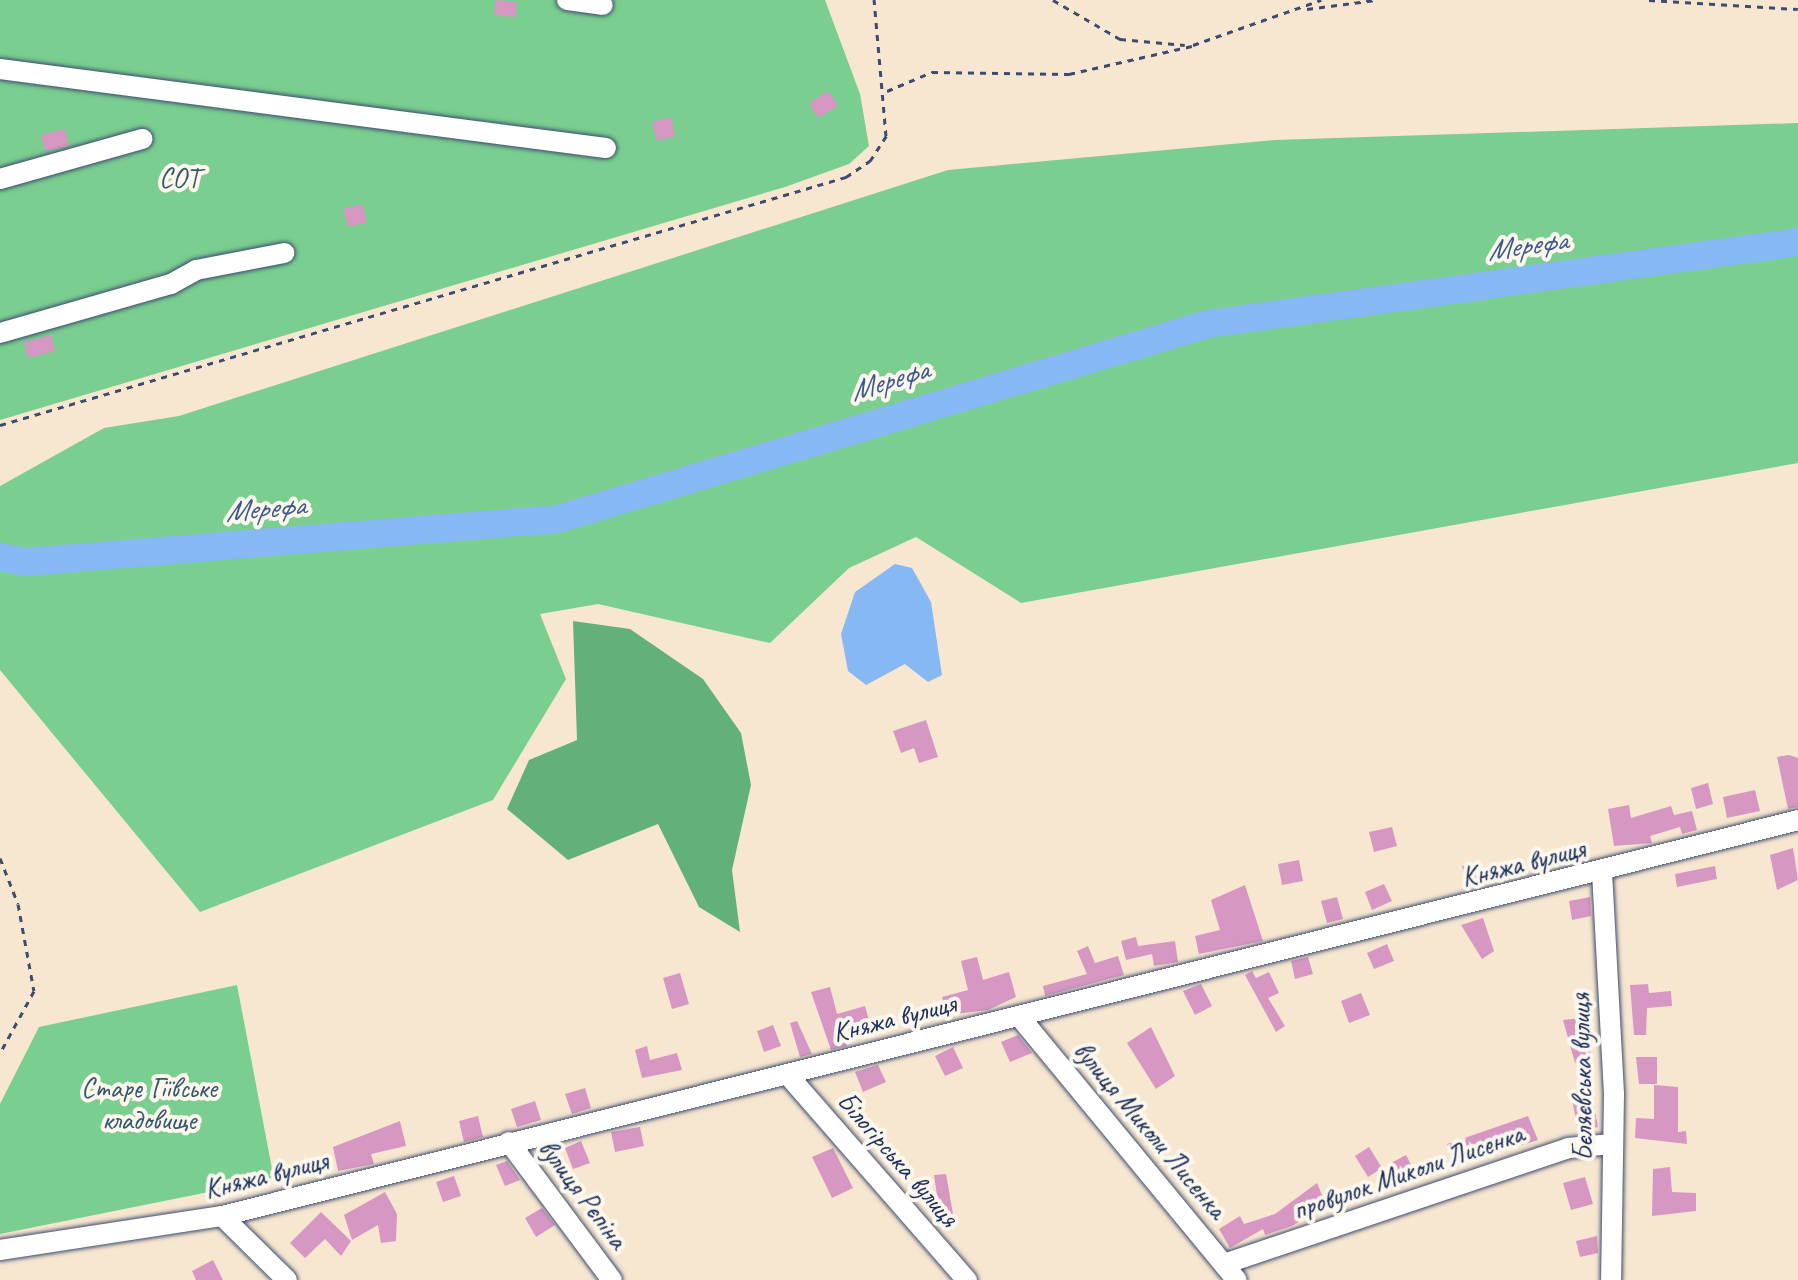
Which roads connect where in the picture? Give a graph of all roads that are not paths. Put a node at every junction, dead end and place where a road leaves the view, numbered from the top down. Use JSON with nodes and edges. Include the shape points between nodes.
{"nodes":[{"id":1,"x":567,"y":0,"type":"edge"},
{"id":2,"x":603,"y":5,"type":"dead end"},
{"id":3,"x":0,"y":69,"type":"edge"},
{"id":4,"x":142,"y":139,"type":"dead end"},
{"id":5,"x":606,"y":148,"type":"dead end"},
{"id":6,"x":0,"y":179,"type":"edge"},
{"id":7,"x":284,"y":253,"type":"dead end"},
{"id":8,"x":0,"y":333,"type":"edge"},
{"id":9,"x":1798,"y":820,"type":"edge"},
{"id":10,"x":1602,"y":872,"type":"junction"},
{"id":11,"x":1019,"y":1016,"type":"junction"},
{"id":12,"x":787,"y":1074,"type":"junction"},
{"id":13,"x":509,"y":1142,"type":"junction"},
{"id":14,"x":1612,"y":1144,"type":"junction"},
{"id":15,"x":222,"y":1216,"type":"junction"},
{"id":16,"x":0,"y":1250,"type":"edge"},
{"id":17,"x":1231,"y":1272,"type":"edge"},
{"id":18,"x":287,"y":1280,"type":"edge"},
{"id":19,"x":612,"y":1280,"type":"edge"},
{"id":20,"x":967,"y":1280,"type":"edge"},
{"id":21,"x":1611,"y":1280,"type":"edge"}],
"edges":[{"from":1,"to":2,"type":"street"},
{"from":3,"to":5,"type":"street"},
{"from":4,"to":6,"type":"street"},
{"from":7,"to":8,"type":"street","via":[[196,270],[171,284]]},
{"from":9,"to":10,"type":"street","name":"Княжа вулиця"},
{"from":10,"to":11,"type":"street","name":"Княжа вулиця"},
{"from":10,"to":14,"type":"street","name":"Бєляєвська вулиця"},
{"from":11,"to":12,"type":"street","name":"Княжа вулиця"},
{"from":11,"to":17,"type":"street","name":"вулиця Миколи Лисенка"},
{"from":12,"to":13,"type":"street","name":"Княжа вулиця"},
{"from":12,"to":20,"type":"street","name":"Білогірська вулиця"},
{"from":13,"to":15,"type":"street","name":"Княжа вулиця"},
{"from":13,"to":19,"type":"street","name":"вулиця Рєпіна"},
{"from":14,"to":17,"type":"street","name":"провулок Миколи Лисенка","via":[[1568,1148]]},
{"from":14,"to":21,"type":"street","name":"Бєляєвська вулиця"},
{"from":15,"to":16,"type":"street","name":"Княжа вулиця"},
{"from":15,"to":18,"type":"street"}]}
